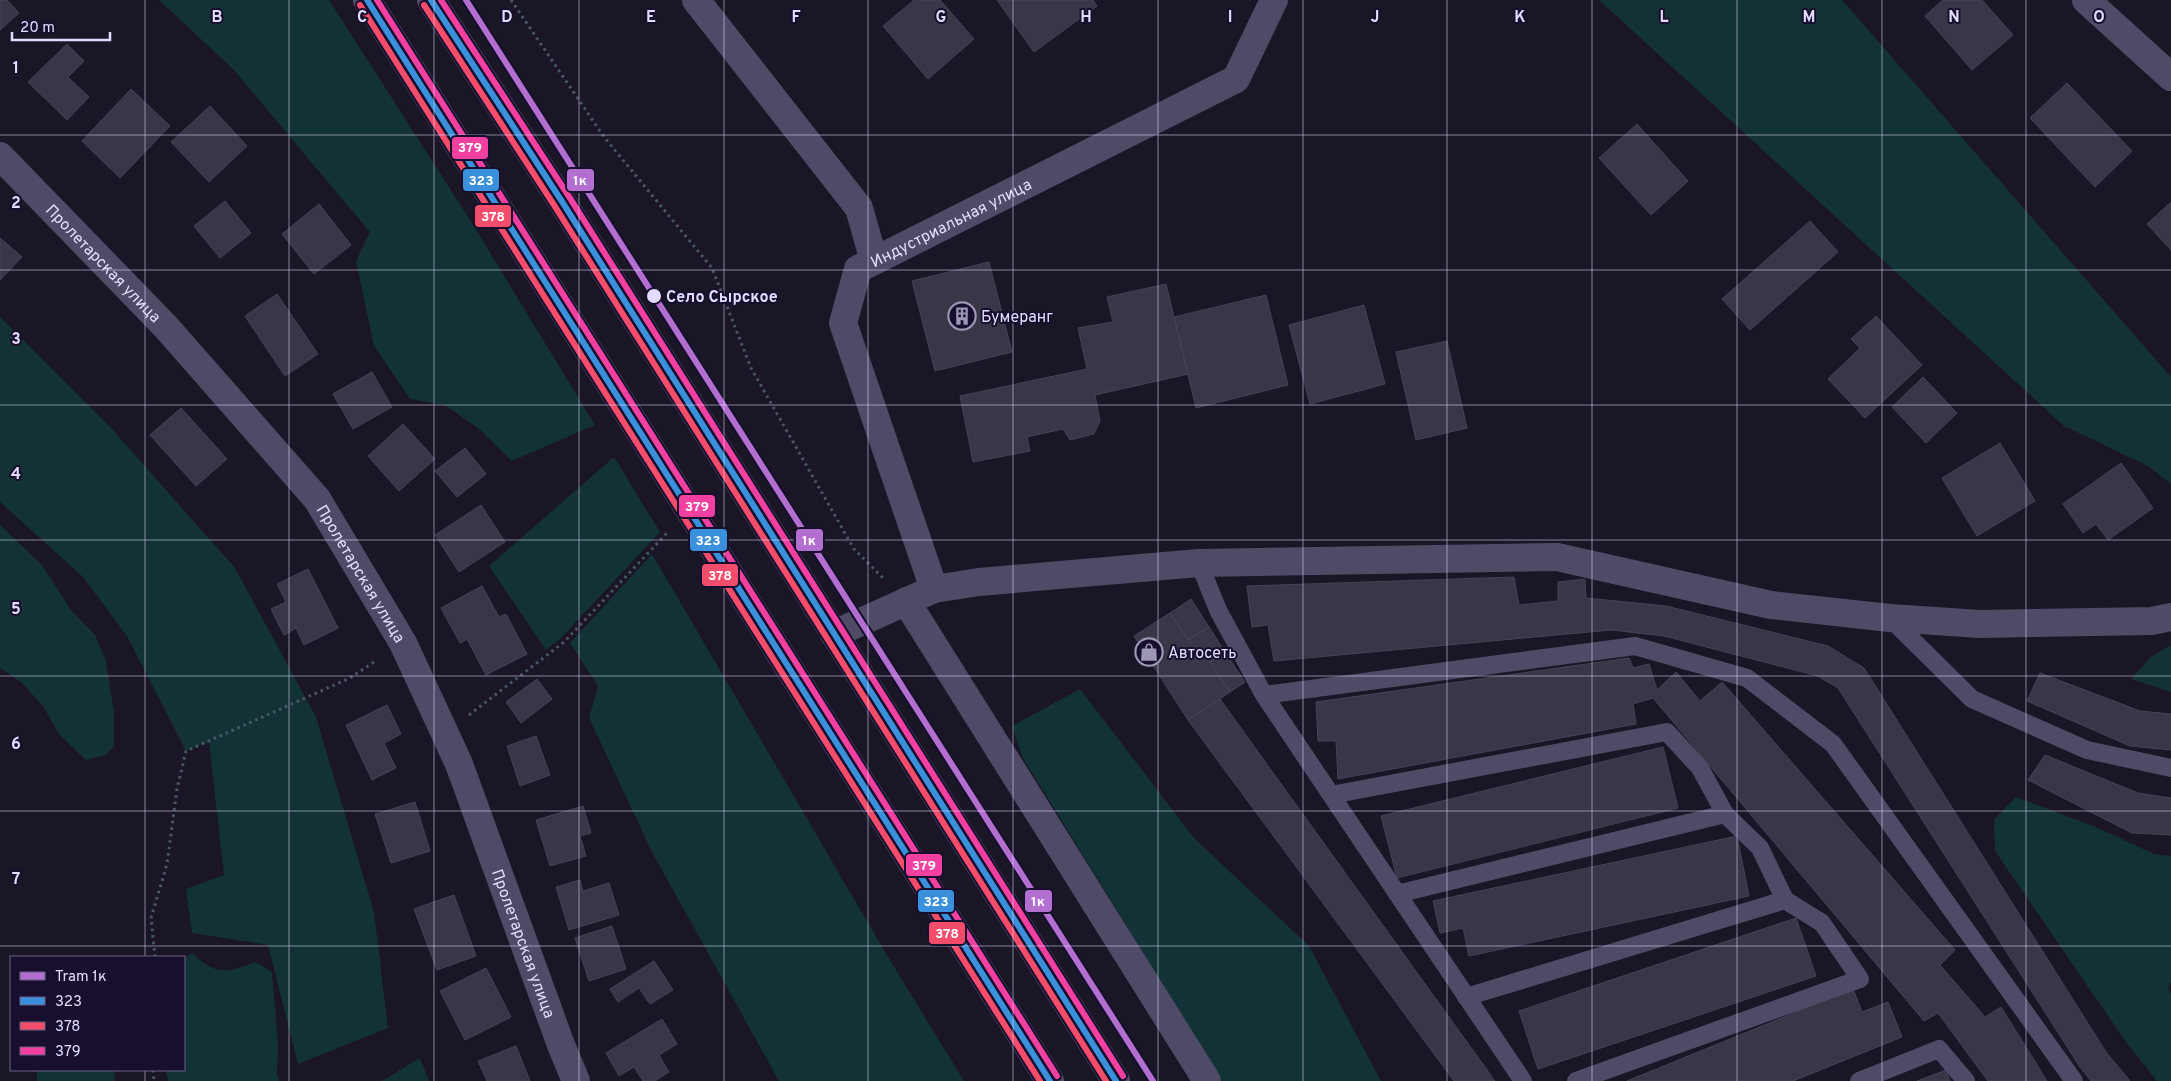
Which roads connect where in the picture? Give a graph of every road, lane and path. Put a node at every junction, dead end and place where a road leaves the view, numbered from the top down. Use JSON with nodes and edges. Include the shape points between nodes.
{"nodes":[{"id":1,"x":366,"y":0,"type":"edge"},
{"id":2,"x":431,"y":0,"type":"edge"},
{"id":3,"x":510,"y":0,"type":"edge"},
{"id":4,"x":696,"y":0,"type":"edge"},
{"id":5,"x":1274,"y":0,"type":"edge"},
{"id":6,"x":2086,"y":0,"type":"edge"},
{"id":7,"x":2171,"y":77,"type":"edge"},
{"id":8,"x":0,"y":156,"type":"edge"},
{"id":9,"x":874,"y":261,"type":"junction"},
{"id":10,"x":674,"y":525,"type":"dead end"},
{"id":11,"x":1199,"y":563,"type":"junction"},
{"id":12,"x":934,"y":589,"type":"junction"},
{"id":13,"x":906,"y":601,"type":"junction"},
{"id":14,"x":2171,"y":617,"type":"edge"},
{"id":15,"x":1890,"y":618,"type":"junction"},
{"id":16,"x":834,"y":634,"type":"junction"},
{"id":17,"x":403,"y":643,"type":"junction"},
{"id":18,"x":1264,"y":695,"type":"junction"},
{"id":19,"x":444,"y":733,"type":"junction"},
{"id":20,"x":2171,"y":768,"type":"edge"},
{"id":21,"x":1331,"y":795,"type":"junction"},
{"id":22,"x":1725,"y":814,"type":"junction"},
{"id":23,"x":1397,"y":894,"type":"junction"},
{"id":24,"x":1785,"y":900,"type":"junction"},
{"id":25,"x":155,"y":956,"type":"edge"},
{"id":26,"x":1466,"y":996,"type":"junction"},
{"id":27,"x":576,"y":1081,"type":"edge"},
{"id":28,"x":1050,"y":1081,"type":"edge"},
{"id":29,"x":1116,"y":1081,"type":"edge"},
{"id":30,"x":1207,"y":1081,"type":"edge"},
{"id":31,"x":1523,"y":1081,"type":"edge"},
{"id":32,"x":1576,"y":1081,"type":"edge"},
{"id":33,"x":1859,"y":1081,"type":"edge"},
{"id":34,"x":1966,"y":1081,"type":"edge"},
{"id":35,"x":2074,"y":1081,"type":"edge"}],
"edges":[{"from":1,"to":28,"type":"main road"},
{"from":2,"to":16,"type":"main road"},
{"from":3,"to":13,"type":"path","via":[[604,137],[712,268],[751,368],[854,549]]},
{"from":4,"to":9,"type":"street","name":"Индустриальная улица","via":[[860,208]]},
{"from":5,"to":9,"type":"street","name":"Индустриальная улица","via":[[1236,79]]},
{"from":6,"to":7,"type":"street"},
{"from":8,"to":17,"type":"street","name":"Пролетарская улица","via":[[166,328],[317,499]]},
{"from":9,"to":12,"type":"street","via":[[858,269],[843,323]]},
{"from":10,"to":19,"type":"path","via":[[564,642]]},
{"from":11,"to":12,"type":"street","via":[[979,582]]},
{"from":11,"to":15,"type":"street","via":[[1557,557],[1771,605]]},
{"from":11,"to":18,"type":"lane","via":[[1218,610]]},
{"from":12,"to":13,"type":"street"},
{"from":13,"to":16,"type":"street"},
{"from":13,"to":30,"type":"street"},
{"from":14,"to":15,"type":"street","via":[[2152,621],[1980,624]]},
{"from":15,"to":20,"type":"lane","via":[[1972,699],[2087,750]]},
{"from":16,"to":29,"type":"main road"},
{"from":17,"to":19,"type":"street","name":"Пролетарская улица"},
{"from":17,"to":25,"type":"path","via":[[350,678],[186,752],[177,788],[167,864],[151,918]]},
{"from":18,"to":21,"type":"lane"},
{"from":18,"to":35,"type":"lane","via":[[1635,646],[1747,678],[1833,744]]},
{"from":19,"to":27,"type":"street","name":"Пролетарская улица","via":[[459,764]]},
{"from":21,"to":22,"type":"lane","via":[[1667,732],[1700,768]]},
{"from":21,"to":23,"type":"lane"},
{"from":22,"to":23,"type":"lane"},
{"from":22,"to":24,"type":"lane","via":[[1760,848]]},
{"from":23,"to":26,"type":"lane"},
{"from":24,"to":26,"type":"lane"},
{"from":24,"to":32,"type":"lane","via":[[1822,923],[1860,978]]},
{"from":26,"to":31,"type":"lane"},
{"from":33,"to":34,"type":"lane","via":[[1939,1049]]}]}
